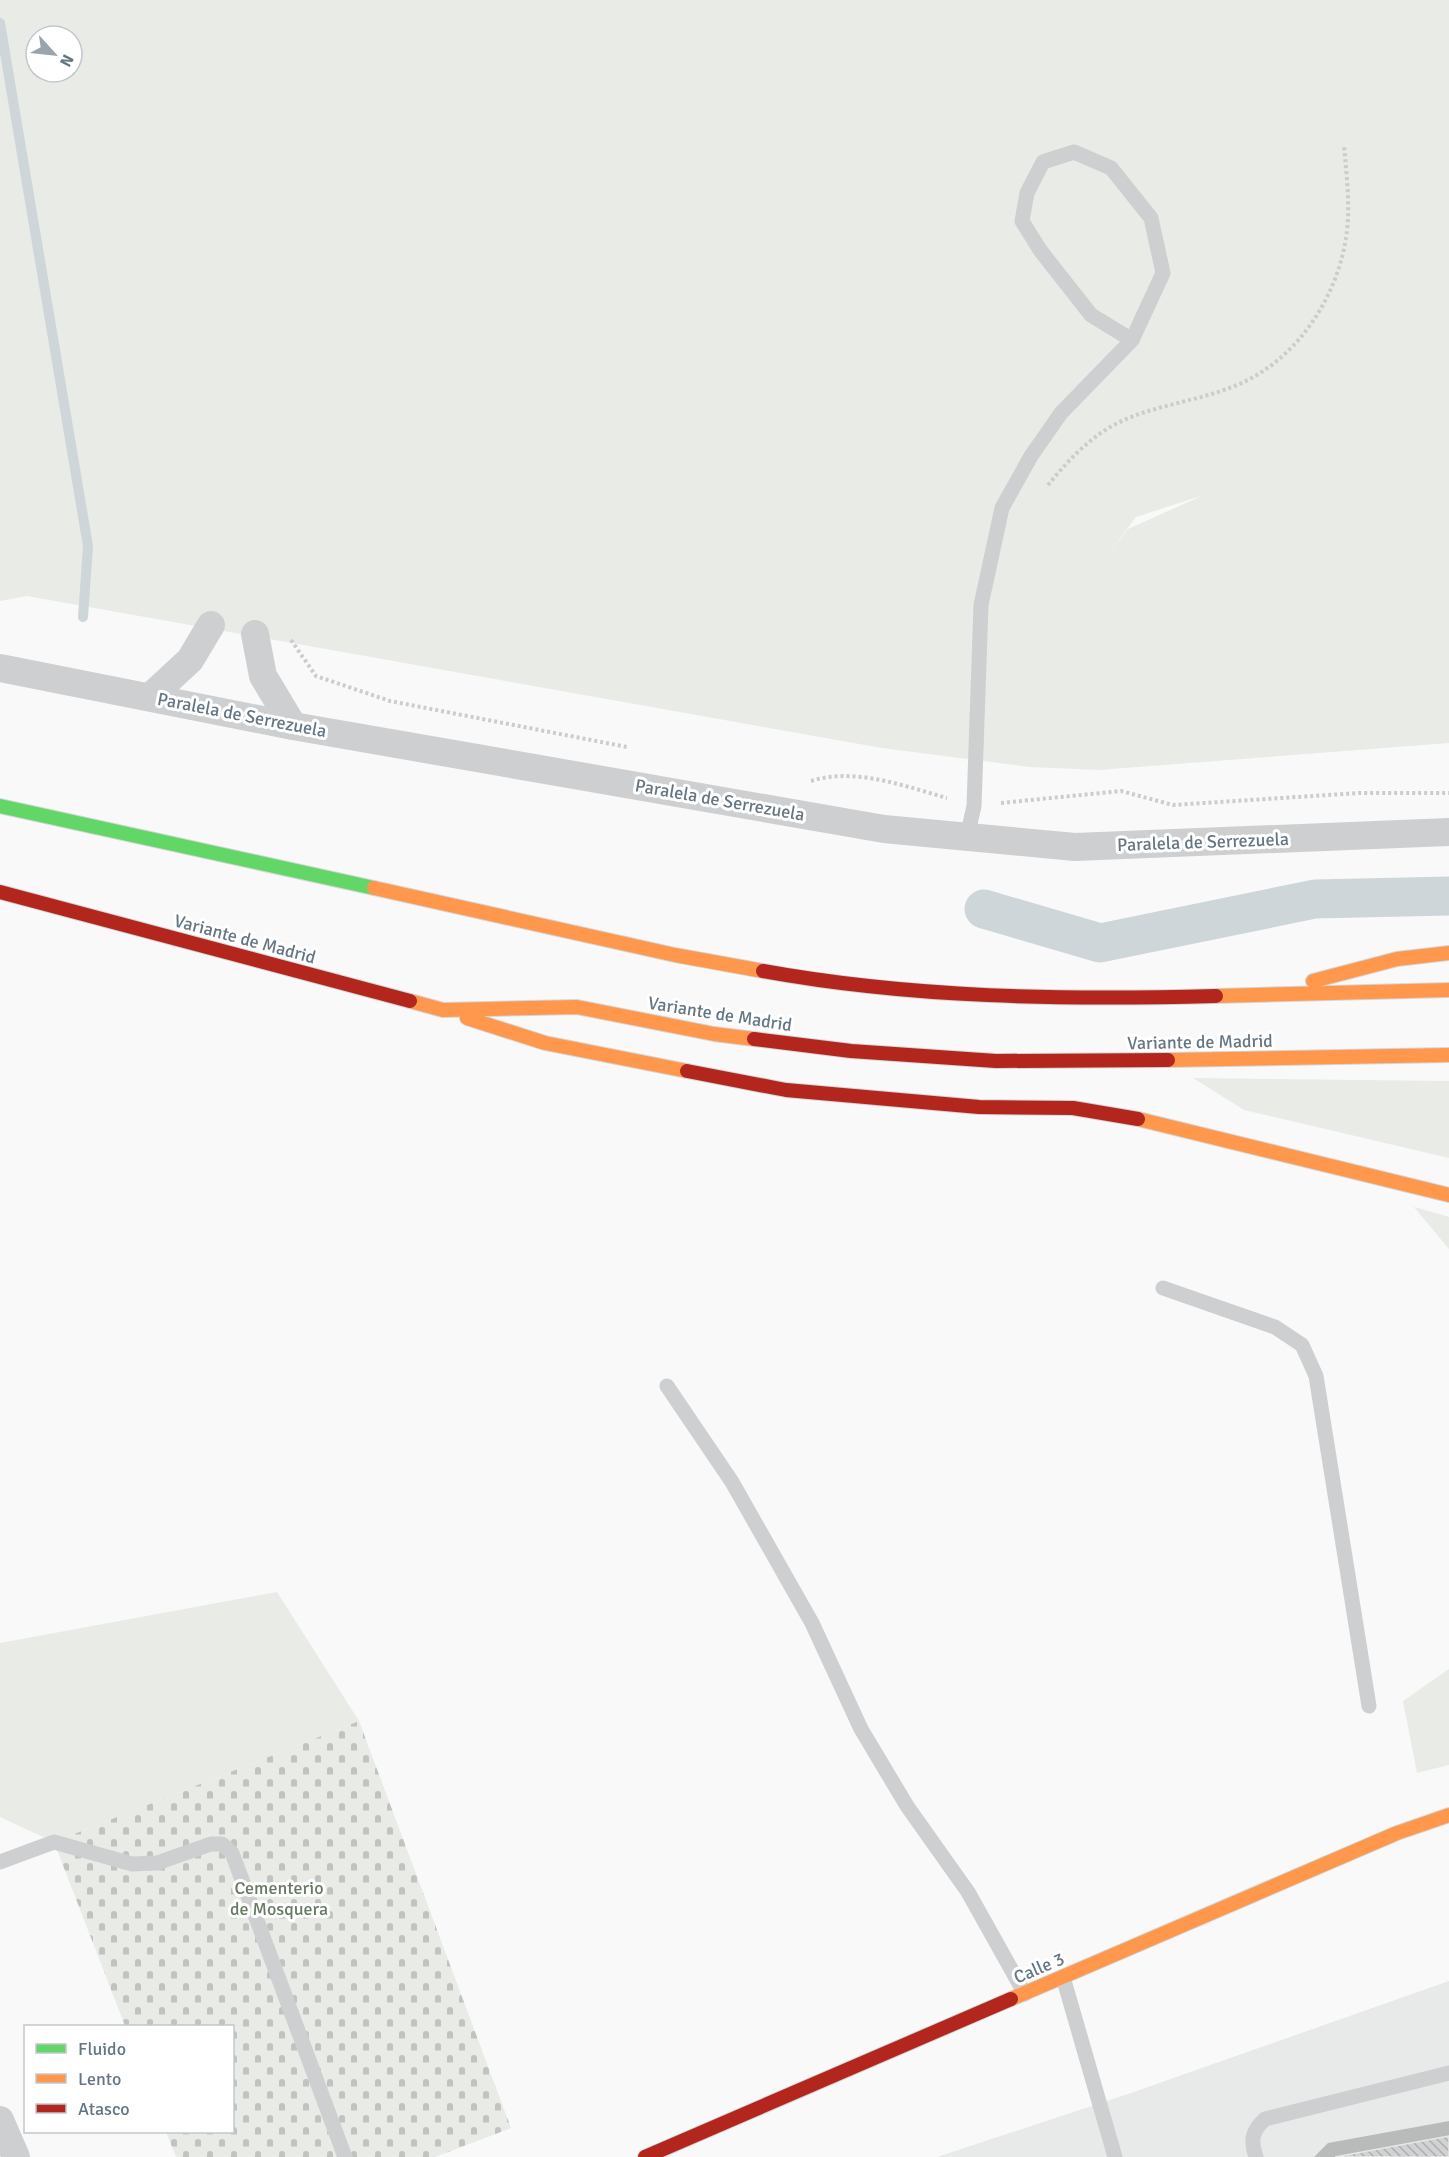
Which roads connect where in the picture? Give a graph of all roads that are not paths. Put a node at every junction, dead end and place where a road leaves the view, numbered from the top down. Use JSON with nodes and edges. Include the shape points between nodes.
{"nodes":[{"id":1,"x":1132,"y":340,"type":"junction"},
{"id":2,"x":211,"y":625,"type":"dead end"},
{"id":3,"x":255,"y":634,"type":"road end"},
{"id":4,"x":0,"y":668,"type":"edge"},
{"id":5,"x":150,"y":698,"type":"junction"},
{"id":6,"x":293,"y":726,"type":"junction"},
{"id":7,"x":0,"y":806,"type":"edge"},
{"id":8,"x":1449,"y":832,"type":"edge"},
{"id":9,"x":967,"y":837,"type":"junction"},
{"id":10,"x":0,"y":892,"type":"edge"},
{"id":11,"x":1449,"y":953,"type":"edge"},
{"id":12,"x":1449,"y":990,"type":"edge"},
{"id":13,"x":1252,"y":997,"type":"junction"},
{"id":14,"x":443,"y":1010,"type":"junction"},
{"id":15,"x":1449,"y":1055,"type":"edge"},
{"id":16,"x":1449,"y":1195,"type":"edge"},
{"id":17,"x":1163,"y":1288,"type":"dead end"},
{"id":18,"x":667,"y":1386,"type":"dead end"},
{"id":19,"x":1369,"y":1706,"type":"dead end"},
{"id":20,"x":1449,"y":1815,"type":"edge"},
{"id":21,"x":0,"y":1862,"type":"edge"},
{"id":22,"x":1063,"y":1977,"type":"junction"},
{"id":23,"x":1025,"y":1994,"type":"junction"},
{"id":24,"x":1449,"y":2073,"type":"edge"},
{"id":25,"x":0,"y":2120,"type":"edge"},
{"id":26,"x":16,"y":2157,"type":"edge"},
{"id":27,"x":345,"y":2157,"type":"edge"},
{"id":28,"x":645,"y":2157,"type":"edge"},
{"id":29,"x":1115,"y":2157,"type":"edge"},
{"id":30,"x":1256,"y":2157,"type":"edge"}],
"edges":[{"from":1,"to":1,"type":"lane","via":[[1163,273],[1151,218],[1111,168],[1074,152],[1042,162],[1027,193],[1022,221],[1091,315]]},
{"from":1,"to":9,"type":"lane","via":[[1061,412],[1002,508],[981,605],[974,806]]},
{"from":2,"to":5,"type":"street","via":[[190,660]]},
{"from":3,"to":6,"type":"street","via":[[263,676]]},
{"from":4,"to":5,"type":"street","name":"Paralela de Serrezuela"},
{"from":5,"to":6,"type":"street","name":"Paralela de Serrezuela"},
{"from":6,"to":9,"type":"street","name":"Paralela de Serrezuela","via":[[884,829]]},
{"from":7,"to":13,"type":"main road","via":[[675,955],[831,983],[988,996]]},
{"from":8,"to":9,"type":"street","name":"Paralela de Serrezuela","via":[[1075,847]]},
{"from":10,"to":14,"type":"main road","name":"Variante de Madrid"},
{"from":11,"to":13,"type":"main road","via":[[1397,959]]},
{"from":12,"to":13,"type":"main road"},
{"from":14,"to":15,"type":"main road","name":"Variante de Madrid","via":[[578,1007],[714,1034],[851,1052],[996,1061]]},
{"from":14,"to":16,"type":"main road","via":[[544,1043],[786,1090],[979,1107],[1073,1108],[1140,1119]]},
{"from":17,"to":19,"type":"lane","via":[[1275,1327],[1302,1345],[1316,1376]]},
{"from":18,"to":23,"type":"lane","via":[[732,1482],[812,1623],[861,1729],[907,1806],[968,1892]]},
{"from":20,"to":22,"type":"main road","name":"Calle 3","via":[[1397,1833]]},
{"from":21,"to":27,"type":"lane","via":[[54,1842],[132,1864],[156,1863],[211,1844],[222,1844],[232,1853]]},
{"from":22,"to":23,"type":"main road","name":"Calle 3"},
{"from":22,"to":29,"type":"lane"},
{"from":23,"to":28,"type":"main road","name":"Calle 3"},
{"from":24,"to":30,"type":"lane","via":[[1265,2119],[1255,2128],[1251,2143]]},
{"from":25,"to":26,"type":"street"}]}
